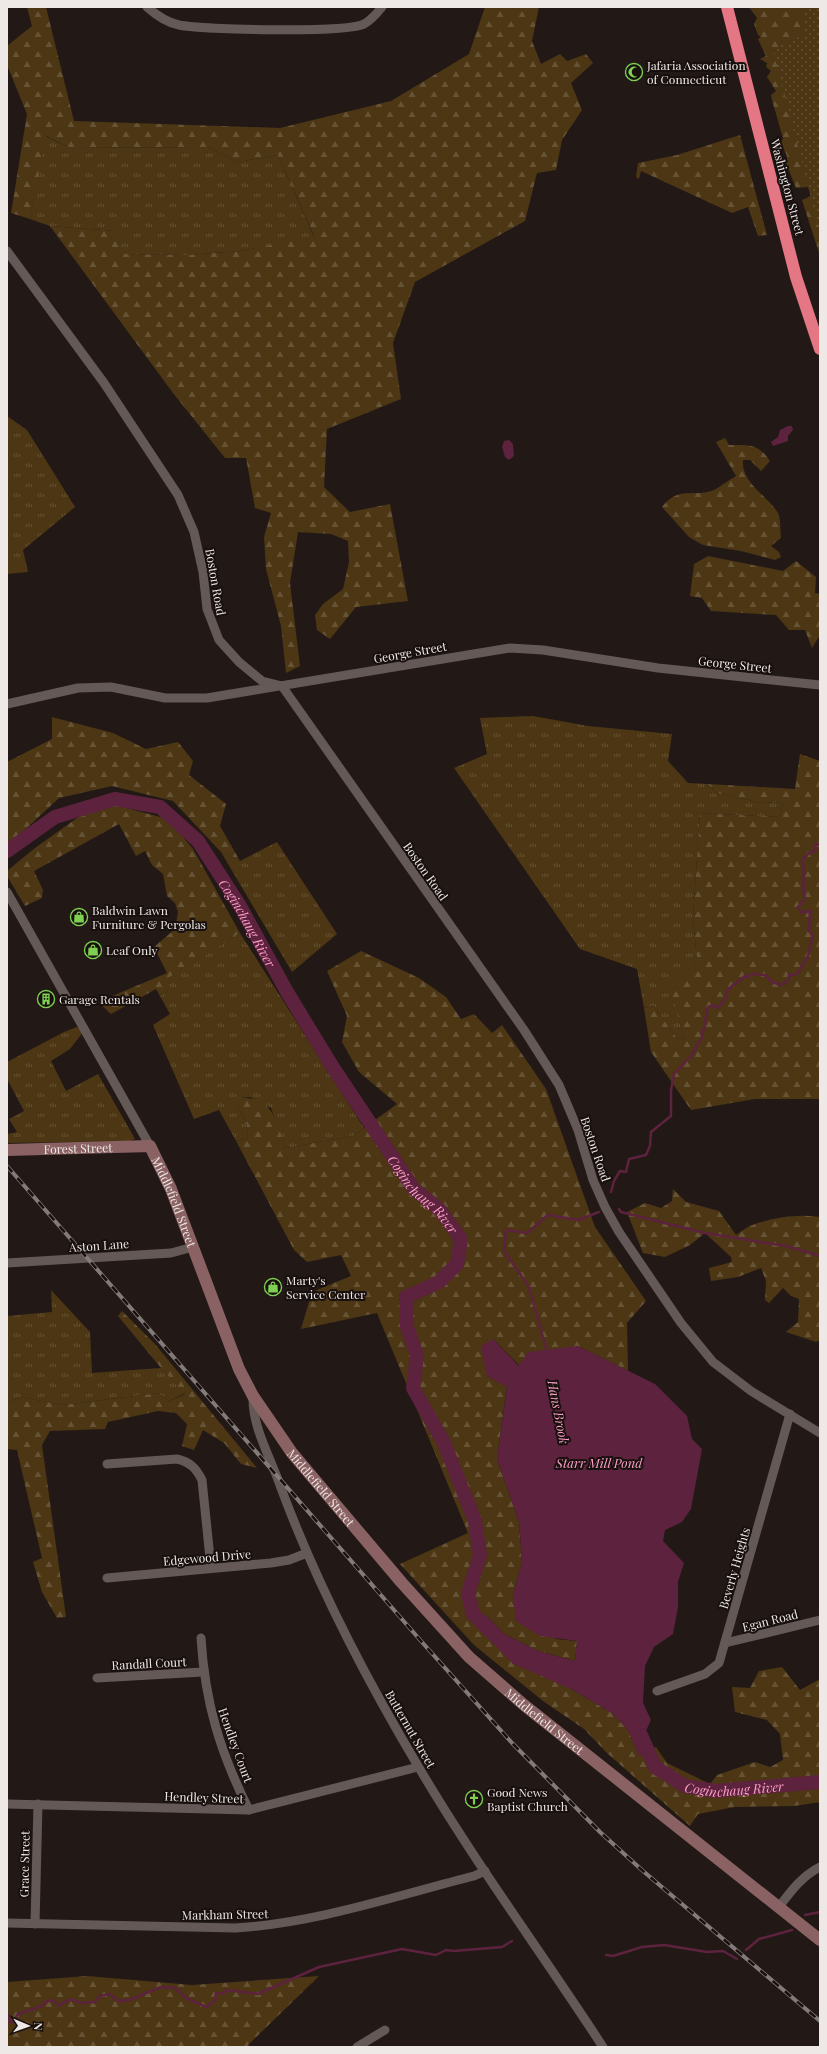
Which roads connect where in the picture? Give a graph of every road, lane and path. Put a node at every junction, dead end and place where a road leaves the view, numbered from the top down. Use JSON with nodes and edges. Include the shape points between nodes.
{"nodes":[{"id":1,"x":147,"y":7,"type":"edge"},
{"id":2,"x":382,"y":7,"type":"edge"},
{"id":3,"x":727,"y":7,"type":"edge"},
{"id":4,"x":7,"y":251,"type":"edge"},
{"id":5,"x":820,"y":349,"type":"edge"},
{"id":6,"x":820,"y":685,"type":"edge"},
{"id":7,"x":282,"y":686,"type":"junction"},
{"id":8,"x":7,"y":704,"type":"edge"},
{"id":9,"x":7,"y":892,"type":"edge"},
{"id":10,"x":150,"y":1146,"type":"junction"},
{"id":11,"x":7,"y":1150,"type":"edge"},
{"id":12,"x":192,"y":1247,"type":"junction"},
{"id":13,"x":7,"y":1262,"type":"edge"},
{"id":14,"x":253,"y":1396,"type":"junction"},
{"id":15,"x":790,"y":1414,"type":"junction"},
{"id":16,"x":820,"y":1433,"type":"edge"},
{"id":17,"x":107,"y":1464,"type":"dead end"},
{"id":18,"x":307,"y":1553,"type":"junction"},
{"id":19,"x":211,"y":1568,"type":"junction"},
{"id":20,"x":107,"y":1578,"type":"dead end"},
{"id":21,"x":820,"y":1620,"type":"edge"},
{"id":22,"x":201,"y":1638,"type":"dead end"},
{"id":23,"x":725,"y":1643,"type":"junction"},
{"id":24,"x":203,"y":1672,"type":"junction"},
{"id":25,"x":97,"y":1678,"type":"dead end"},
{"id":26,"x":657,"y":1691,"type":"dead end"},
{"id":27,"x":418,"y":1767,"type":"junction"},
{"id":28,"x":7,"y":1804,"type":"edge"},
{"id":29,"x":38,"y":1804,"type":"junction"},
{"id":30,"x":249,"y":1810,"type":"junction"},
{"id":31,"x":820,"y":1867,"type":"edge"},
{"id":32,"x":485,"y":1871,"type":"junction"},
{"id":33,"x":778,"y":1907,"type":"junction"},
{"id":34,"x":7,"y":1924,"type":"edge"},
{"id":35,"x":35,"y":1924,"type":"junction"},
{"id":36,"x":820,"y":1940,"type":"edge"},
{"id":37,"x":385,"y":2030,"type":"dead end"},
{"id":38,"x":358,"y":2047,"type":"edge"},
{"id":39,"x":603,"y":2047,"type":"edge"}],
"edges":[{"from":1,"to":2,"type":"street","via":[[177,25],[200,28],[338,28],[364,24]]},
{"from":3,"to":5,"type":"highway","name":"Washington Street","via":[[802,298]]},
{"from":4,"to":7,"type":"street","name":"Boston Road","via":[[104,383],[178,495],[196,537],[207,609],[219,640],[239,662],[262,681]]},
{"from":6,"to":7,"type":"street","name":"George Street","via":[[664,669],[543,650],[510,648]]},
{"from":7,"to":8,"type":"street","name":"George Street","via":[[200,698],[164,698],[111,687],[78,688]]},
{"from":7,"to":15,"type":"street","name":"Boston Road","via":[[524,1030],[556,1081],[578,1130],[593,1180],[605,1207],[681,1323],[713,1362],[751,1391]]},
{"from":9,"to":10,"type":"street","name":"Middlefield Street"},
{"from":10,"to":11,"type":"main road","name":"Forest Street"},
{"from":10,"to":12,"type":"main road","name":"Middlefield Street","via":[[171,1189]]},
{"from":12,"to":13,"type":"street","name":"Aston Lane","via":[[171,1253]]},
{"from":12,"to":14,"type":"main road","name":"Middlefield Street","via":[[231,1350]]},
{"from":14,"to":18,"type":"street","name":"Butternut Street","via":[[255,1422]]},
{"from":14,"to":33,"type":"main road","name":"Middlefield Street","via":[[288,1447],[320,1487],[469,1657],[524,1705]]},
{"from":15,"to":16,"type":"street","name":"Boston Road"},
{"from":15,"to":23,"type":"street","name":"Beverly Heights"},
{"from":17,"to":19,"type":"street","via":[[177,1459],[186,1461],[197,1470],[202,1480]]},
{"from":18,"to":19,"type":"street","name":"Edgewood Drive","via":[[271,1563]]},
{"from":18,"to":27,"type":"street","name":"Butternut Street","via":[[341,1626]]},
{"from":19,"to":20,"type":"street","name":"Edgewood Drive"},
{"from":21,"to":23,"type":"street","name":"Egan Road"},
{"from":22,"to":24,"type":"street","name":"Hendley Court"},
{"from":23,"to":26,"type":"street","name":"Beverly Heights","via":[[718,1663],[712,1670]]},
{"from":24,"to":25,"type":"street","name":"Randall Court"},
{"from":24,"to":30,"type":"street","name":"Hendley Court","via":[[208,1704],[218,1737]]},
{"from":27,"to":30,"type":"street","name":"Hendley Street"},
{"from":27,"to":32,"type":"street","name":"Butternut Street"},
{"from":28,"to":29,"type":"street","name":"Hendley Street"},
{"from":29,"to":30,"type":"street","name":"Hendley Street"},
{"from":29,"to":35,"type":"street","name":"Grace Street"},
{"from":31,"to":33,"type":"street","via":[[798,1882]]},
{"from":32,"to":35,"type":"street","name":"Markham Street","via":[[466,1878],[272,1926],[235,1928]]},
{"from":32,"to":39,"type":"street","name":"Butternut Street"},
{"from":33,"to":36,"type":"main road","name":"Middlefield Street"},
{"from":34,"to":35,"type":"street","name":"Markham Street"},
{"from":37,"to":38,"type":"street"}]}
